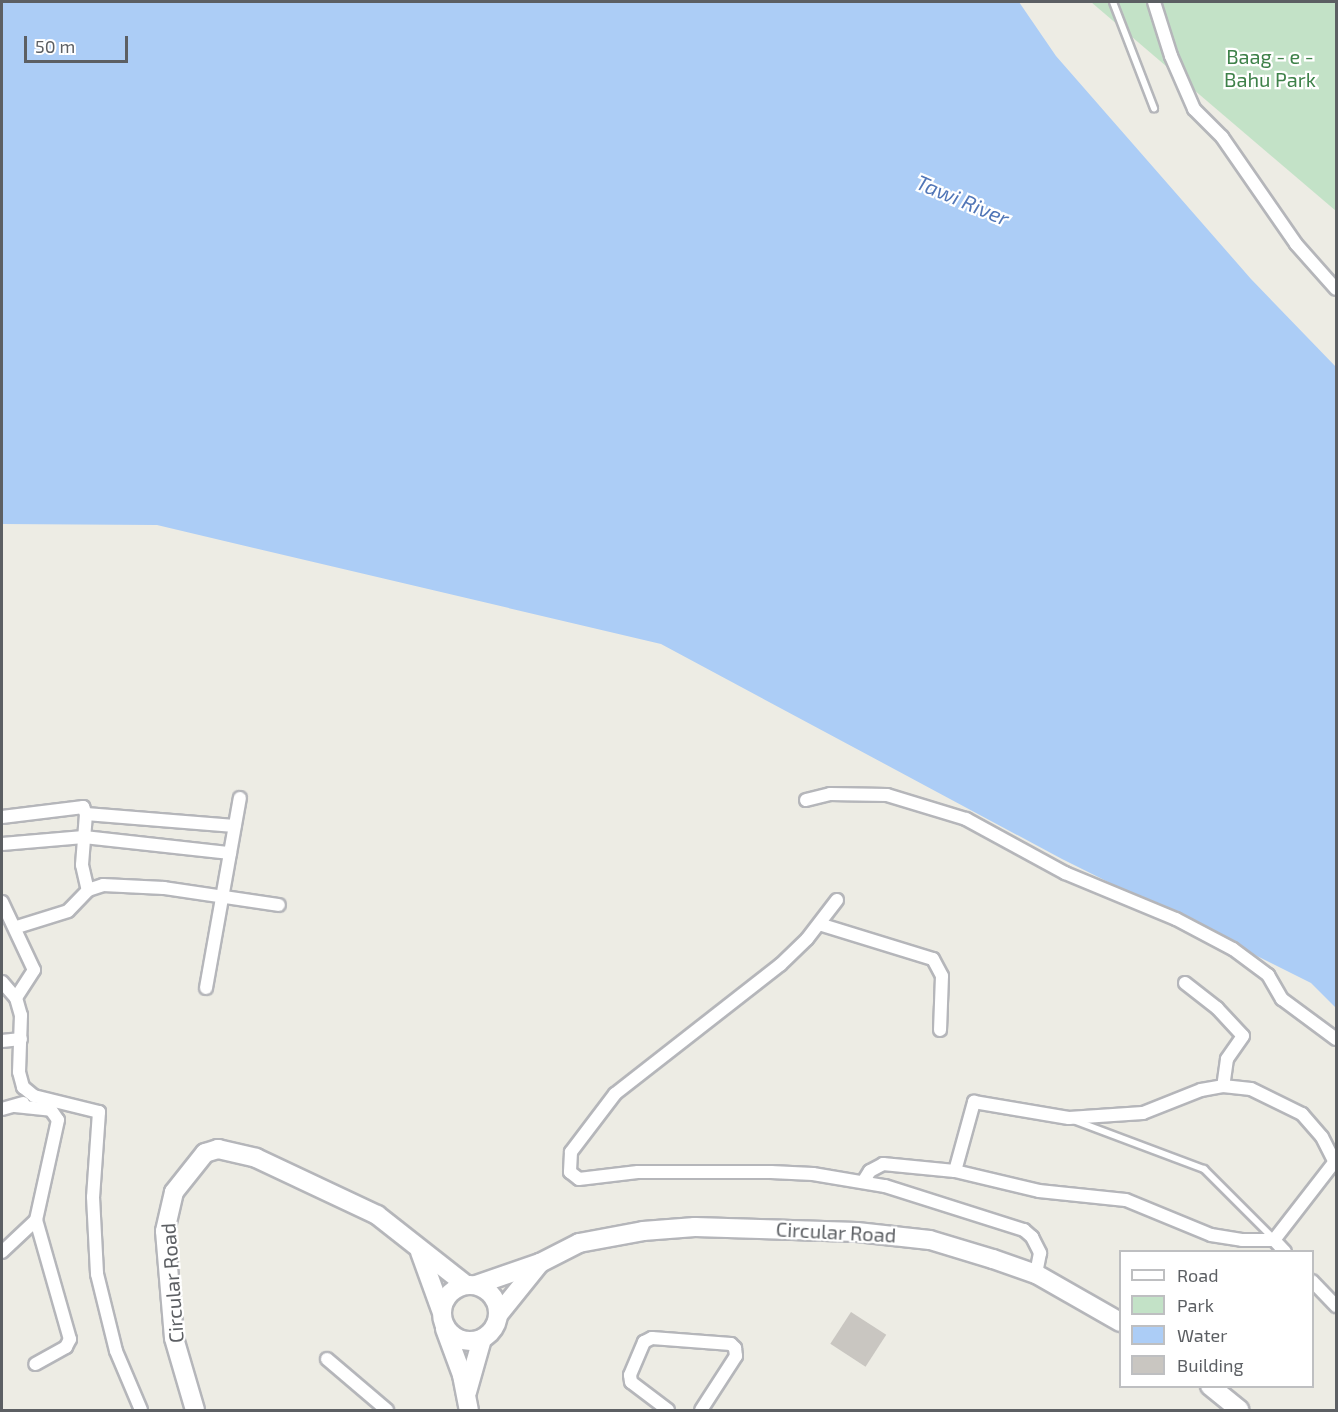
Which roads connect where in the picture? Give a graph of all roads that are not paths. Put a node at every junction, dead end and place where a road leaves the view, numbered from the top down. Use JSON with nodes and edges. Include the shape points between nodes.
{"nodes":[{"id":1,"x":1113,"y":2,"type":"edge"},
{"id":2,"x":1154,"y":2,"type":"edge"},
{"id":3,"x":1154,"y":108,"type":"dead end"},
{"id":4,"x":1336,"y":290,"type":"edge"},
{"id":5,"x":240,"y":798,"type":"dead end"},
{"id":6,"x":806,"y":800,"type":"dead end"},
{"id":7,"x":86,"y":814,"type":"junction"},
{"id":8,"x":2,"y":817,"type":"edge"},
{"id":9,"x":235,"y":826,"type":"junction"},
{"id":10,"x":84,"y":837,"type":"junction"},
{"id":11,"x":2,"y":844,"type":"edge"},
{"id":12,"x":230,"y":853,"type":"junction"},
{"id":13,"x":88,"y":890,"type":"junction"},
{"id":14,"x":222,"y":897,"type":"junction"},
{"id":15,"x":837,"y":900,"type":"dead end"},
{"id":16,"x":2,"y":902,"type":"edge"},
{"id":17,"x":279,"y":905,"type":"dead end"},
{"id":18,"x":819,"y":924,"type":"junction"},
{"id":19,"x":17,"y":927,"type":"junction"},
{"id":20,"x":2,"y":982,"type":"edge"},
{"id":21,"x":1185,"y":983,"type":"dead end"},
{"id":22,"x":206,"y":988,"type":"dead end"},
{"id":23,"x":16,"y":998,"type":"junction"},
{"id":24,"x":940,"y":1030,"type":"dead end"},
{"id":25,"x":21,"y":1039,"type":"junction"},
{"id":26,"x":1336,"y":1039,"type":"edge"},
{"id":27,"x":2,"y":1041,"type":"edge"},
{"id":28,"x":1222,"y":1086,"type":"junction"},
{"id":29,"x":36,"y":1097,"type":"junction"},
{"id":30,"x":15,"y":1106,"type":"junction"},
{"id":31,"x":2,"y":1109,"type":"edge"},
{"id":32,"x":1069,"y":1118,"type":"junction"},
{"id":33,"x":1336,"y":1161,"type":"edge"},
{"id":34,"x":955,"y":1171,"type":"junction"},
{"id":35,"x":862,"y":1182,"type":"junction"},
{"id":36,"x":36,"y":1220,"type":"junction"},
{"id":37,"x":1274,"y":1240,"type":"junction"},
{"id":38,"x":418,"y":1248,"type":"junction"},
{"id":39,"x":1284,"y":1250,"type":"edge"},
{"id":40,"x":2,"y":1252,"type":"edge"},
{"id":41,"x":540,"y":1263,"type":"junction"},
{"id":42,"x":1036,"y":1274,"type":"junction"},
{"id":43,"x":1314,"y":1283,"type":"edge"},
{"id":44,"x":471,"y":1285,"type":"junction"},
{"id":45,"x":1336,"y":1306,"type":"edge"},
{"id":46,"x":441,"y":1310,"type":"junction"},
{"id":47,"x":498,"y":1315,"type":"junction"},
{"id":48,"x":1119,"y":1321,"type":"edge"},
{"id":49,"x":445,"y":1328,"type":"junction"},
{"id":50,"x":482,"y":1339,"type":"junction"},
{"id":51,"x":327,"y":1359,"type":"dead end"},
{"id":52,"x":35,"y":1364,"type":"dead end"},
{"id":53,"x":1212,"y":1388,"type":"edge"},
{"id":54,"x":468,"y":1402,"type":"edge"},
{"id":55,"x":656,"y":1406,"type":"edge"},
{"id":56,"x":141,"y":1410,"type":"edge"},
{"id":57,"x":195,"y":1410,"type":"edge"},
{"id":58,"x":387,"y":1410,"type":"edge"},
{"id":59,"x":668,"y":1410,"type":"edge"},
{"id":60,"x":701,"y":1410,"type":"edge"},
{"id":61,"x":1240,"y":1410,"type":"edge"}],
"edges":[{"from":1,"to":3,"type":"lane"},
{"from":2,"to":4,"type":"street","via":[[1194,109],[1222,137],[1296,244]]},
{"from":5,"to":9,"type":"street"},
{"from":6,"to":26,"type":"street","via":[[830,794],[887,795],[966,819],[1065,873],[1176,919],[1233,949],[1268,975],[1282,999]]},
{"from":7,"to":8,"type":"street","via":[[78,805]]},
{"from":7,"to":9,"type":"street"},
{"from":7,"to":10,"type":"street"},
{"from":9,"to":12,"type":"street"},
{"from":10,"to":11,"type":"street"},
{"from":10,"to":12,"type":"street"},
{"from":10,"to":13,"type":"street","via":[[82,865]]},
{"from":12,"to":14,"type":"street"},
{"from":13,"to":14,"type":"street","via":[[116,884]]},
{"from":13,"to":19,"type":"street","via":[[68,911]]},
{"from":14,"to":17,"type":"street"},
{"from":14,"to":22,"type":"street"},
{"from":15,"to":18,"type":"street"},
{"from":16,"to":19,"type":"street"},
{"from":18,"to":24,"type":"street","via":[[933,959],[942,976]]},
{"from":18,"to":35,"type":"street","via":[[780,965],[615,1094],[571,1152],[568,1167],[579,1179],[692,1170],[813,1174]]},
{"from":19,"to":23,"type":"street","via":[[34,970]]},
{"from":20,"to":23,"type":"street"},
{"from":21,"to":28,"type":"street","via":[[1243,1033],[1240,1044],[1227,1059]]},
{"from":23,"to":25,"type":"street"},
{"from":25,"to":27,"type":"street"},
{"from":25,"to":29,"type":"street","via":[[19,1077]]},
{"from":28,"to":32,"type":"street","via":[[1200,1090],[1151,1112]]},
{"from":28,"to":33,"type":"street","via":[[1251,1089],[1302,1114]]},
{"from":29,"to":30,"type":"street"},
{"from":29,"to":56,"type":"street","via":[[91,1107],[100,1116],[93,1197],[98,1274],[116,1351]]},
{"from":30,"to":31,"type":"street"},
{"from":30,"to":36,"type":"street","via":[[51,1110],[58,1120]]},
{"from":32,"to":34,"type":"street","via":[[974,1102]]},
{"from":32,"to":37,"type":"lane","via":[[1203,1169]]},
{"from":33,"to":37,"type":"street"},
{"from":34,"to":35,"type":"street","via":[[883,1164],[870,1171]]},
{"from":34,"to":37,"type":"street","via":[[1039,1191],[1126,1200],[1224,1238]]},
{"from":35,"to":42,"type":"street","via":[[1024,1230],[1040,1253]]},
{"from":36,"to":40,"type":"street"},
{"from":36,"to":52,"type":"street","via":[[70,1339],[66,1347]]},
{"from":37,"to":39,"type":"street"},
{"from":38,"to":44,"type":"main road","name":"Circular Road"},
{"from":38,"to":46,"type":"main road"},
{"from":38,"to":57,"type":"main road","name":"Circular Road","via":[[377,1215],[256,1158],[218,1149],[205,1153],[174,1192],[165,1231],[174,1338]]},
{"from":41,"to":42,"type":"main road","name":"Circular Road","via":[[593,1239],[669,1228],[752,1228],[912,1237],[963,1249]]},
{"from":41,"to":44,"type":"main road","name":"Circular Road"},
{"from":41,"to":47,"type":"main road"},
{"from":42,"to":48,"type":"main road","name":"Circular Road"},
{"from":43,"to":45,"type":"street"},
{"from":44,"to":46,"type":"main road","via":[[448,1293]]},
{"from":44,"to":47,"type":"main road","via":[[493,1296]]},
{"from":46,"to":49,"type":"main road"},
{"from":47,"to":50,"type":"main road","via":[[490,1334]]},
{"from":49,"to":50,"type":"main road","via":[[462,1341]]},
{"from":49,"to":54,"type":"main road"},
{"from":50,"to":54,"type":"main road"},
{"from":51,"to":58,"type":"street"},
{"from":53,"to":61,"type":"main road"},
{"from":55,"to":59,"type":"street"},
{"from":55,"to":60,"type":"street","via":[[631,1382],[630,1375],[644,1342],[652,1338],[731,1344],[736,1356]]}]}
